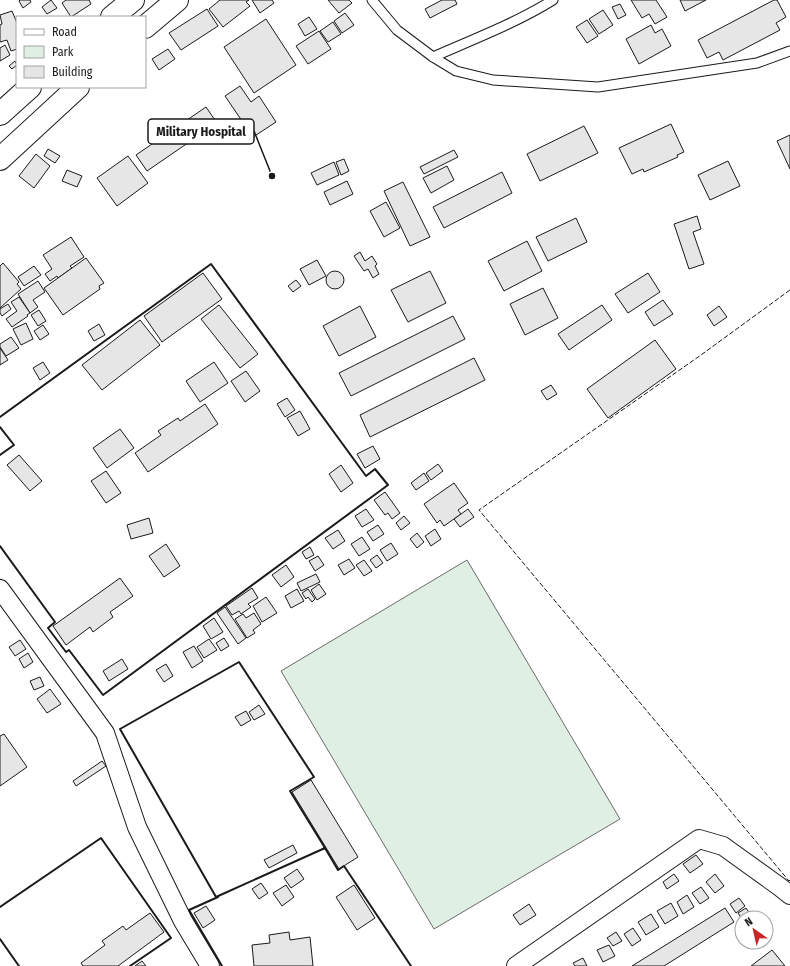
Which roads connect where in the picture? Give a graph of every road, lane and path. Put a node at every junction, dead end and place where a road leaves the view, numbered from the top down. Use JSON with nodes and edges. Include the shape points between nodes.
{"nodes":[{"id":1,"x":177,"y":0,"type":"edge"},
{"id":2,"x":372,"y":0,"type":"edge"},
{"id":3,"x":553,"y":0,"type":"edge"},
{"id":4,"x":146,"y":26,"type":"edge"},
{"id":5,"x":790,"y":51,"type":"edge"},
{"id":6,"x":433,"y":57,"type":"junction"},
{"id":7,"x":29,"y":88,"type":"edge"},
{"id":8,"x":77,"y":88,"type":"edge"},
{"id":9,"x":0,"y":114,"type":"edge"},
{"id":10,"x":0,"y":159,"type":"edge"},
{"id":11,"x":0,"y":589,"type":"edge"},
{"id":12,"x":790,"y":895,"type":"edge"},
{"id":13,"x":210,"y":966,"type":"edge"},
{"id":14,"x":516,"y":966,"type":"edge"}],
"edges":[{"from":1,"to":4,"type":"main road"},
{"from":2,"to":6,"type":"lane","via":[[397,30]]},
{"from":3,"to":6,"type":"lane","via":[[492,32]]},
{"from":5,"to":6,"type":"lane","via":[[757,63],[598,87],[493,80],[456,70]]},
{"from":7,"to":9,"type":"main road"},
{"from":8,"to":10,"type":"main road"},
{"from":11,"to":13,"type":"street","via":[[105,733],[138,827],[183,921]]},
{"from":12,"to":14,"type":"street","via":[[723,846],[700,839]]}]}
